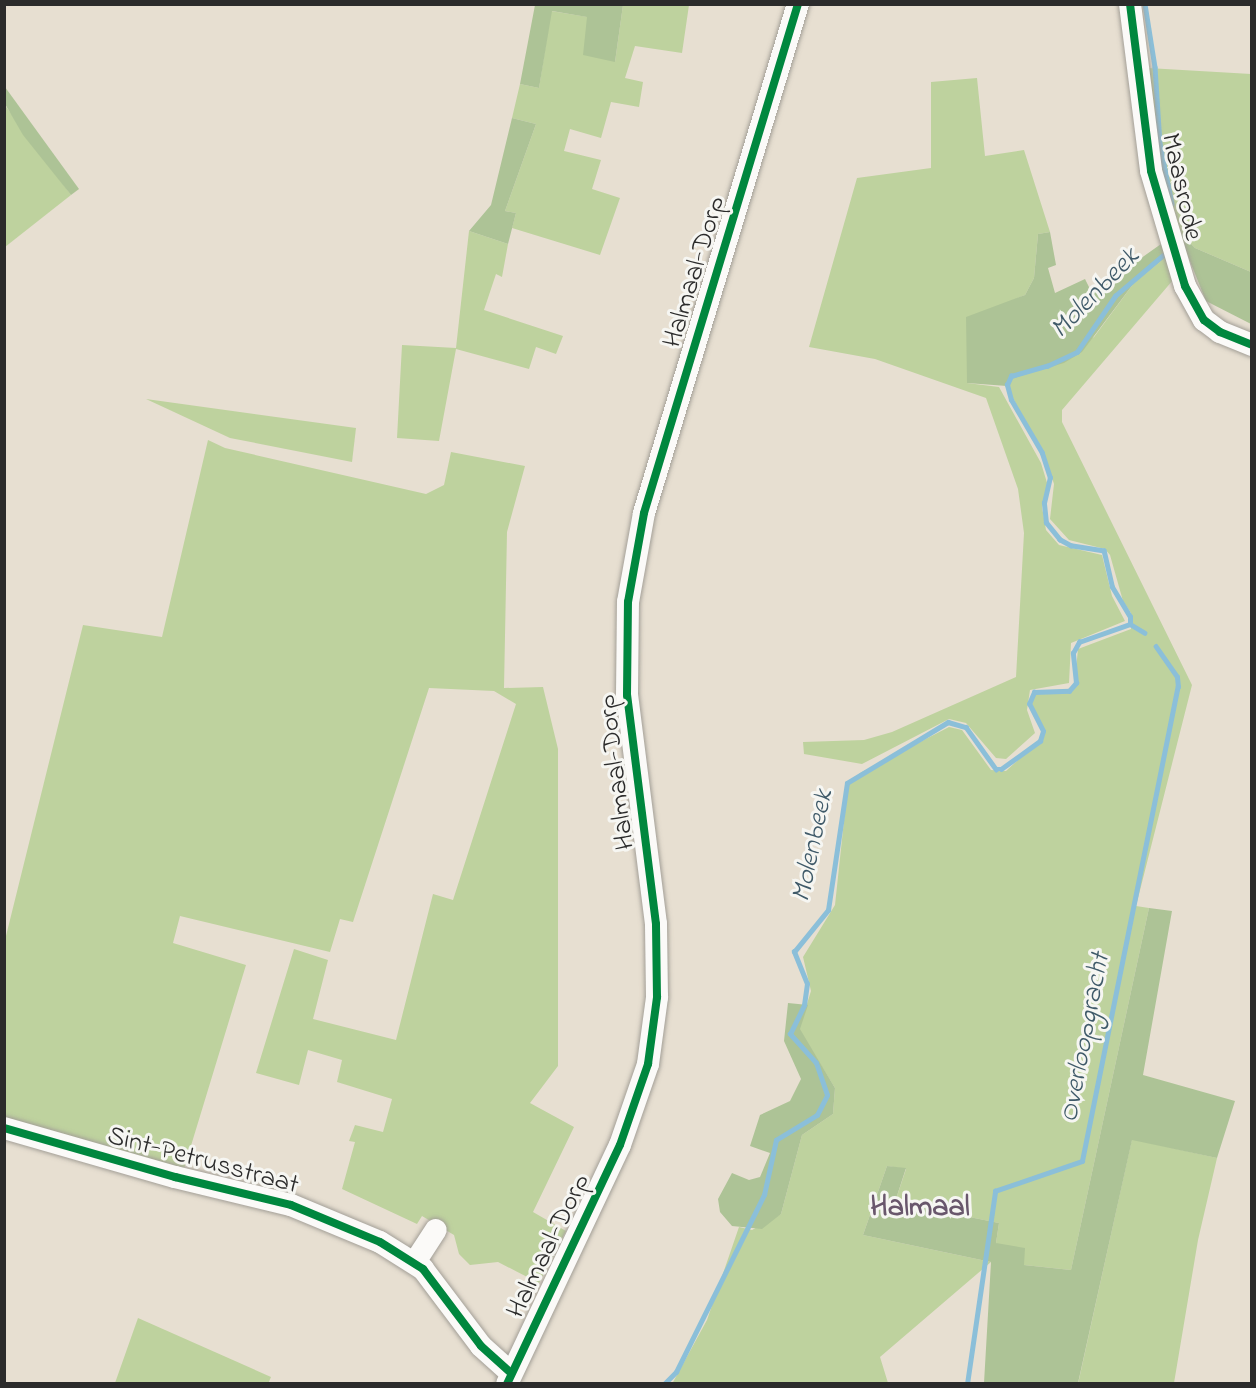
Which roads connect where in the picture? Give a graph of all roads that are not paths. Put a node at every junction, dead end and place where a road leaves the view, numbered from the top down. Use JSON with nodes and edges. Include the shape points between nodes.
{"nodes":[{"id":1,"x":798,"y":4,"type":"edge"},
{"id":2,"x":1130,"y":4,"type":"edge"},
{"id":3,"x":1251,"y":345,"type":"edge"},
{"id":4,"x":4,"y":1128,"type":"edge"},
{"id":5,"x":436,"y":1230,"type":"dead end"},
{"id":6,"x":415,"y":1262,"type":"junction"},
{"id":7,"x":509,"y":1378,"type":"edge"}],
"edges":[{"from":1,"to":7,"type":"street","name":"Halmaal-Dorp","via":[[644,513],[628,602],[627,695],[656,924],[657,997],[648,1064],[620,1145]]},
{"from":2,"to":3,"type":"street","name":"Maasrode","via":[[1150,171],[1185,286],[1204,320],[1220,332]]},
{"from":4,"to":6,"type":"street","name":"Sint-Petrusstraat","via":[[291,1205],[341,1224]]},
{"from":5,"to":6,"type":"street"},
{"from":6,"to":7,"type":"street","name":"Sint-Petrusstraat"}]}
